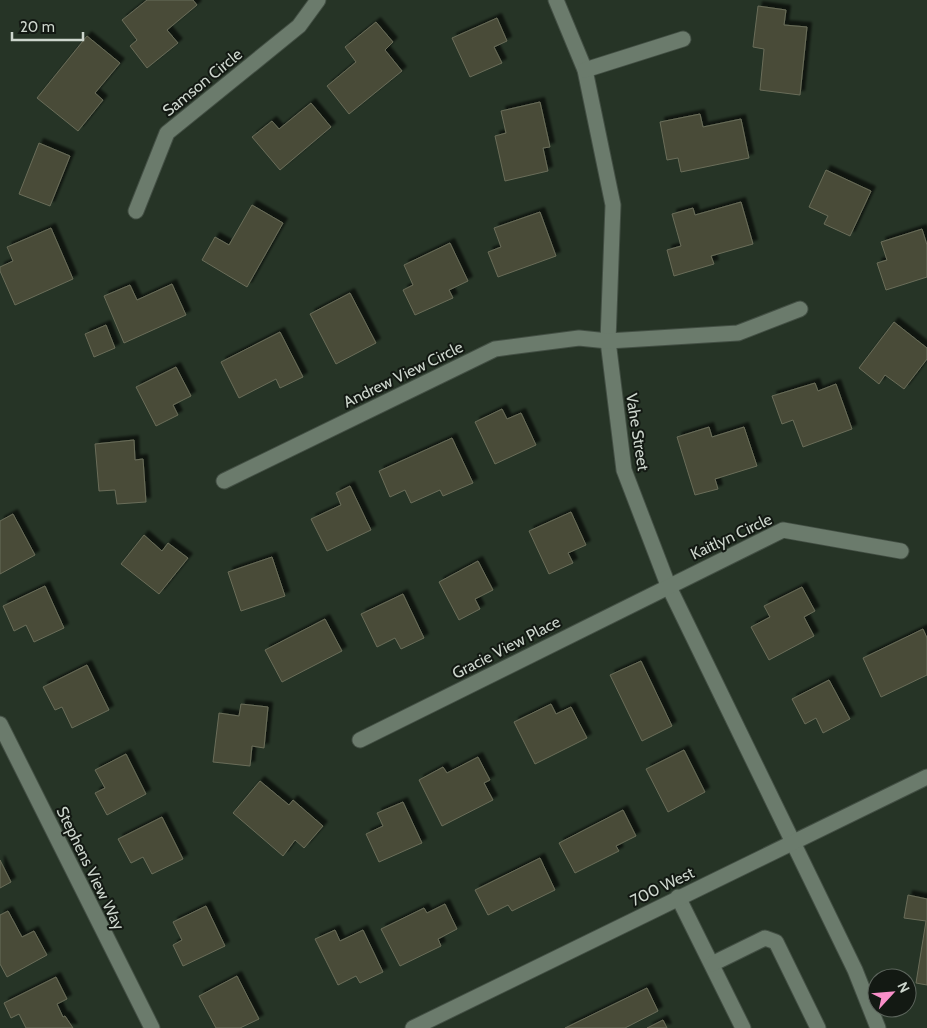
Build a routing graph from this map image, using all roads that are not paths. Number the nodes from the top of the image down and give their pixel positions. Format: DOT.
graph roads {
  1 [pos="318,0"];
  2 [pos="556,0"];
  3 [pos="683,39"];
  4 [pos="585,70"];
  5 [pos="136,211"];
  6 [pos="800,309"];
  7 [pos="608,342"];
  8 [pos="224,481"];
  9 [pos="900,551"];
  10 [pos="668,586"];
  11 [pos="0,724"];
  12 [pos="360,740"];
  13 [pos="927,777"];
  14 [pos="793,843"];
  15 [pos="678,897"];
  16 [pos="712,964"];
  17 [pos="152,1028"];
  18 [pos="413,1028"];
  19 [pos="743,1028"];
  20 [pos="818,1028"];
  21 [pos="878,1028"];
  1 -- 5 [label="street, Samson Circle"];
  2 -- 4 [label="street, Vahe Street"];
  3 -- 4 [label="street"];
  4 -- 7 [label="street, Vahe Street"];
  6 -- 7 [label="street, Andrew View Circle"];
  7 -- 8 [label="street, Andrew View Circle"];
  7 -- 10 [label="street, Vahe Street"];
  9 -- 10 [label="street, Kaitlyn Circle"];
  10 -- 12 [label="street, Gracie View Place"];
  10 -- 14 [label="street, Vahe Street"];
  11 -- 17 [label="street, Stephens View Way"];
  13 -- 14 [label="street, 700 West"];
  14 -- 15 [label="street, 700 West"];
  14 -- 21 [label="street, Vahe Street"];
  15 -- 16 [label="street"];
  15 -- 18 [label="street, 700 West"];
  16 -- 19 [label="street"];
  16 -- 20 [label="street"];
}
